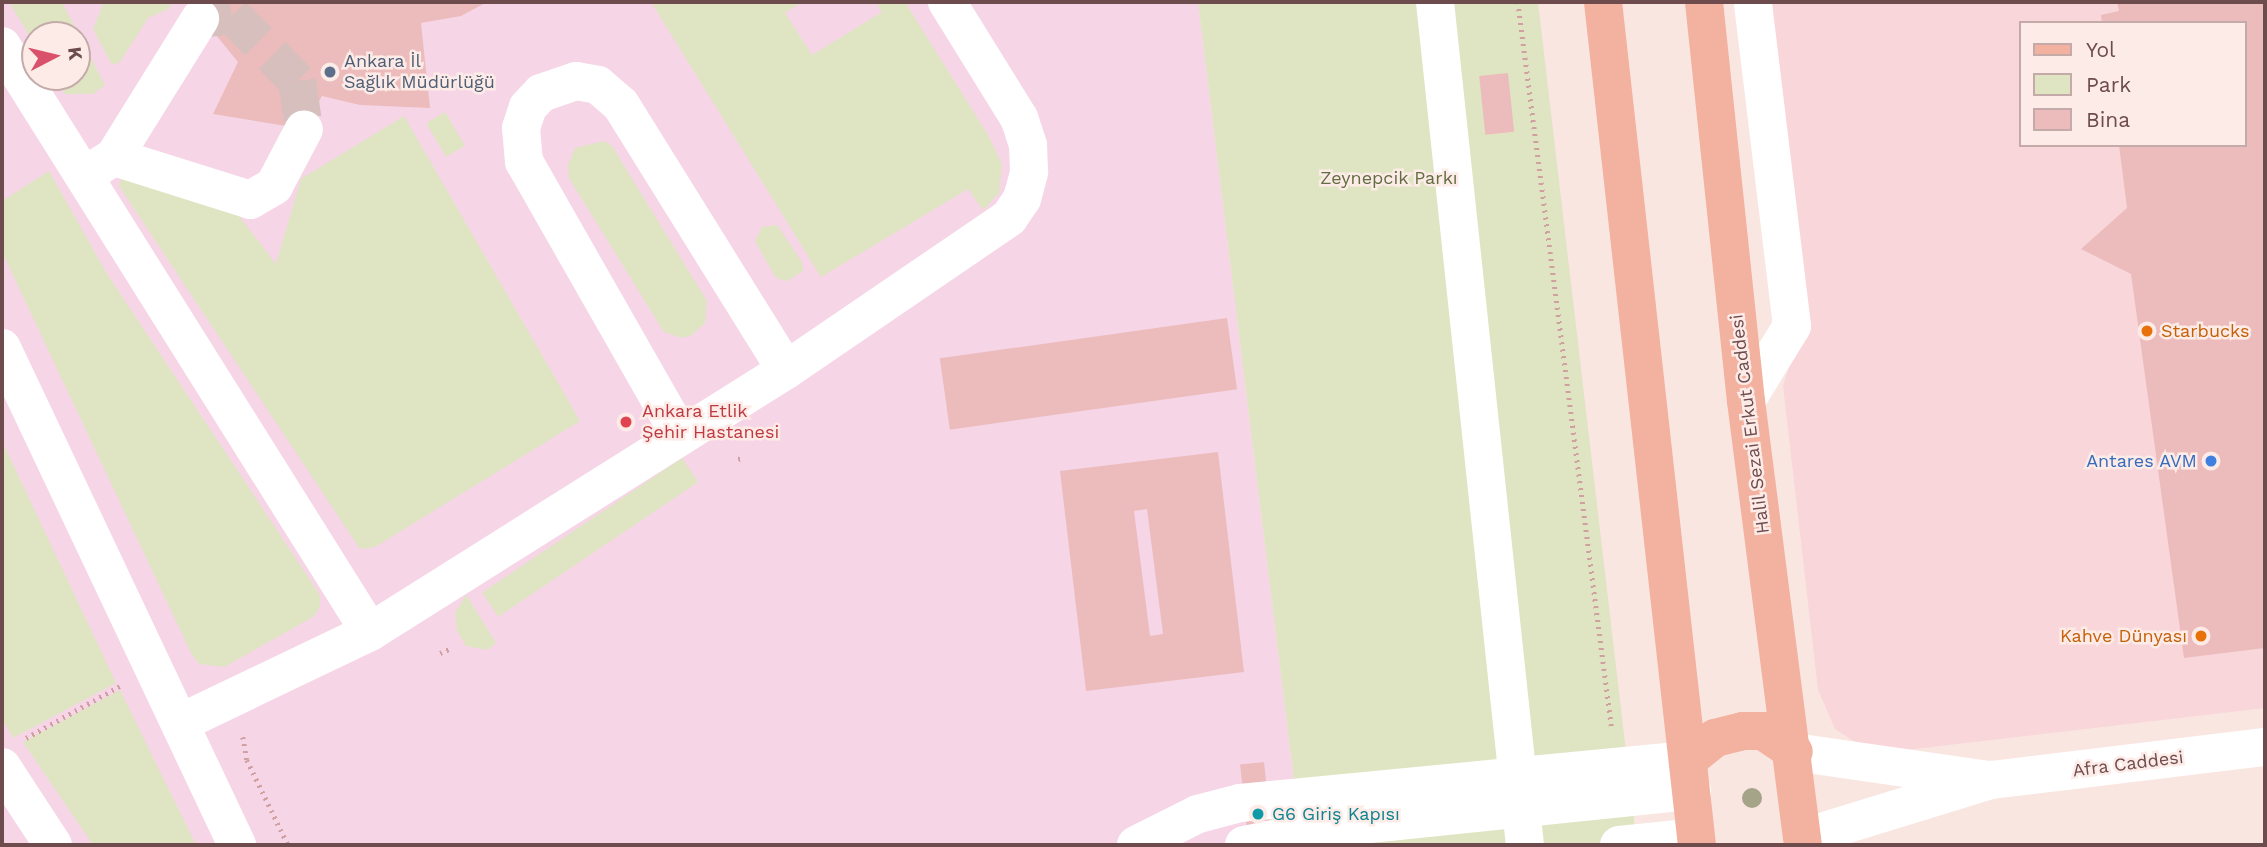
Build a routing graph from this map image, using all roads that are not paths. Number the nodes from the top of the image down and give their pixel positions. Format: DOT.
graph roads {
  1 [pos="947,2"];
  2 [pos="1435,2"];
  3 [pos="1603,2"];
  4 [pos="1704,2"];
  5 [pos="1754,2"];
  6 [pos="200,19"];
  7 [pos="2,46"];
  8 [pos="304,129"];
  9 [pos="100,166"];
  10 [pos="2,348"];
  11 [pos="786,370"];
  12 [pos="1746,401"];
  13 [pos="680,435"];
  14 [pos="370,632"];
  15 [pos="180,723"];
  16 [pos="2265,747"];
  17 [pos="1794,752"];
  18 [pos="9,755"];
  19 [pos="1690,776"];
  20 [pos="1991,780"];
  21 [pos="1520,811"];
  22 [pos="1321,824"];
  23 [pos="1700,842"];
  24 [pos="1800,843"];
  25 [pos="53,845"];
  26 [pos="237,845"];
  27 [pos="1136,845"];
  28 [pos="1244,845"];
  29 [pos="1619,845"];
  1 -- 11 [label="street"];
  2 -- 21 [label="street"];
  3 -- 19 [label="main road"];
  4 -- 12 [label="main road, Halil Sezai Erkut Caddesi"];
  5 -- 12 [label="street"];
  6 -- 9 [label="street"];
  7 -- 9 [label="street"];
  8 -- 9 [label="street"];
  9 -- 14 [label="street"];
  10 -- 15 [label="street"];
  11 -- 13 [label="street"];
  11 -- 13 [label="street"];
  12 -- 17 [label="main road, Halil Sezai Erkut Caddesi"];
  13 -- 14 [label="street"];
  14 -- 15 [label="street"];
  15 -- 26 [label="street"];
  16 -- 20 [label="street, Afra Caddesi"];
  17 -- 19 [label="main road"];
  17 -- 20 [label="street, Afra Caddesi"];
  17 -- 24 [label="main road, Halil Sezai Erkut Caddesi"];
  18 -- 25 [label="street"];
  19 -- 21 [label="street"];
  19 -- 21 [label="street"];
  19 -- 23 [label="main road"];
  20 -- 24 [label="street, Afra Caddesi"];
  21 -- 22 [label="street"];
  22 -- 27 [label="street"];
  22 -- 28 [label="street"];
  23 -- 29 [label="street"];
}
